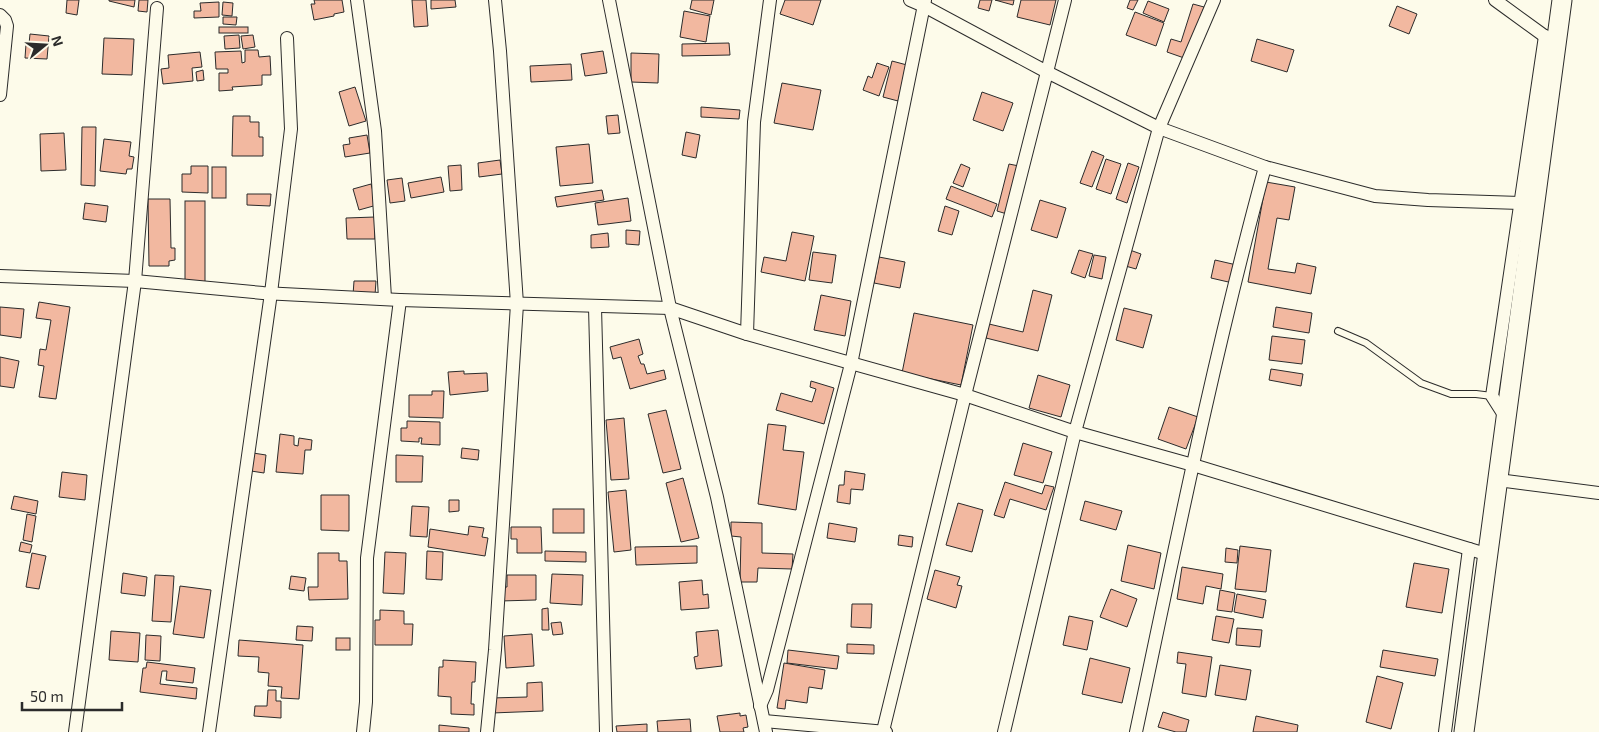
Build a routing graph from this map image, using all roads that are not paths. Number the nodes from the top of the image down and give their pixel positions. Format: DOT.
graph roads {
  1 [pos="357,0"];
  2 [pos="495,0"];
  3 [pos="609,0"];
  4 [pos="770,0"];
  5 [pos="910,0"];
  6 [pos="1065,0"];
  7 [pos="1214,0"];
  8 [pos="1496,0"];
  9 [pos="1562,0"];
  10 [pos="925,3"];
  11 [pos="157,8"];
  12 [pos="0,15"];
  13 [pos="287,38"];
  14 [pos="1550,40"];
  15 [pos="1047,72"];
  16 [pos="0,95"];
  17 [pos="1159,128"];
  18 [pos="1265,167"];
  19 [pos="1520,203"];
  20 [pos="0,276"];
  21 [pos="135,281"];
  22 [pos="271,293"];
  23 [pos="385,298"];
  24 [pos="400,300"];
  25 [pos="517,304"];
  26 [pos="594,307"];
  27 [pos="670,308"];
  28 [pos="1338,330"];
  29 [pos="747,334"];
  30 [pos="851,364"];
  31 [pos="965,395"];
  32 [pos="1492,396"];
  33 [pos="1506,418"];
  34 [pos="1075,432"];
  35 [pos="1192,465"];
  36 [pos="1498,480"];
  37 [pos="1599,492"];
  38 [pos="1469,549"];
  39 [pos="1489,554"];
  40 [pos="760,706"];
  41 [pos="765,726"];
  42 [pos="75,732"];
  43 [pos="209,732"];
  44 [pos="364,732"];
  45 [pos="487,732"];
  46 [pos="606,732"];
  47 [pos="884,732"];
  48 [pos="1004,732"];
  49 [pos="1136,732"];
  50 [pos="1444,732"];
  51 [pos="1464,732"];
  1 -- 23 [label="street"];
  2 -- 25 [label="street"];
  3 -- 27 [label="street"];
  4 -- 29 [label="street"];
  5 -- 10 [label="street"];
  6 -- 15 [label="street"];
  7 -- 17 [label="street"];
  8 -- 14 [label="street"];
  9 -- 14 [label="main road"];
  10 -- 15 [label="street"];
  10 -- 30 [label="street"];
  11 -- 21 [label="street"];
  12 -- 16 [label="street"];
  13 -- 22 [label="street"];
  14 -- 19 [label="street"];
  14 -- 33 [label="main road"];
  15 -- 17 [label="street"];
  15 -- 31 [label="street"];
  17 -- 18 [label="street"];
  17 -- 34 [label="street"];
  18 -- 19 [label="street"];
  18 -- 35 [label="street"];
  19 -- 32 [label="street"];
  20 -- 21 [label="street"];
  21 -- 22 [label="street"];
  21 -- 42 [label="street"];
  22 -- 23 [label="street"];
  22 -- 43 [label="street"];
  23 -- 24 [label="street"];
  24 -- 25 [label="street"];
  24 -- 44 [label="street"];
  25 -- 26 [label="street"];
  25 -- 45 [label="street"];
  26 -- 27 [label="street"];
  26 -- 46 [label="street"];
  27 -- 29 [label="street"];
  27 -- 40 [label="street"];
  28 -- 32 [label="lane"];
  29 -- 30 [label="street"];
  30 -- 31 [label="street"];
  30 -- 40 [label="street"];
  31 -- 34 [label="street"];
  31 -- 47 [label="street"];
  32 -- 33 [label="street"];
  33 -- 36 [label="main road"];
  34 -- 35 [label="street"];
  34 -- 48 [label="street"];
  35 -- 38 [label="street"];
  35 -- 49 [label="street"];
  36 -- 37 [label="street"];
  36 -- 39 [label="main road"];
  38 -- 39 [label="street"];
  38 -- 50 [label="street"];
  39 -- 51 [label="main road"];
  40 -- 41 [label="street"];
  41 -- 47 [label="street"];
}
